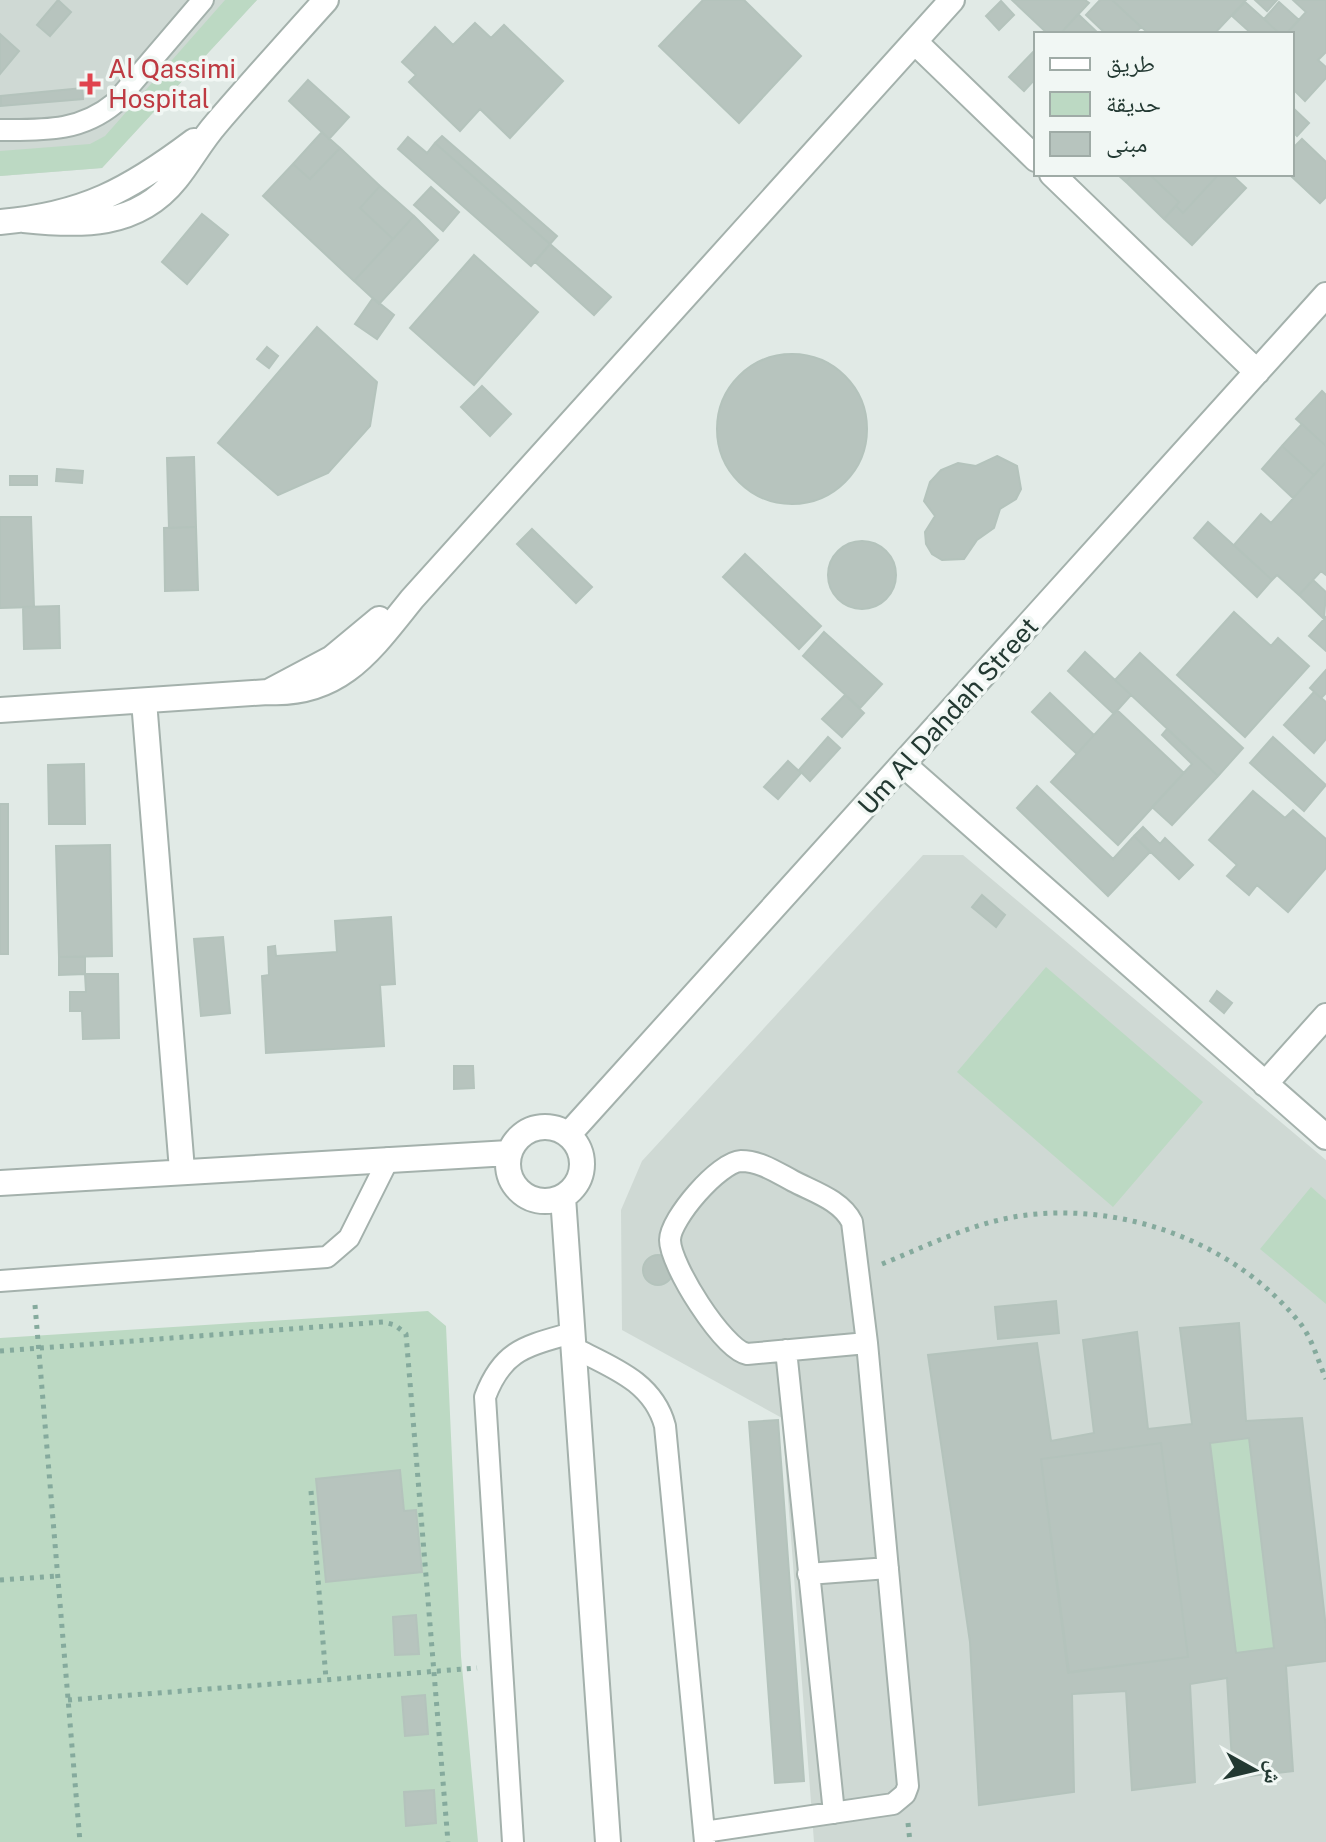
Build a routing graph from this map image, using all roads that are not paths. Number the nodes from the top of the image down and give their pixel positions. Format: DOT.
graph roads {
  1 [pos="203,0"];
  2 [pos="326,0"];
  3 [pos="952,0"];
  4 [pos="915,42"];
  5 [pos="0,130"];
  6 [pos="1034,157"];
  7 [pos="1054,176"];
  8 [pos="12,221"];
  9 [pos="1326,295"];
  10 [pos="1257,372"];
  11 [pos="144,701"];
  12 [pos="0,710"];
  13 [pos="904,765"];
  14 [pos="1326,1016"];
  15 [pos="1265,1084"];
  16 [pos="568,1135"];
  17 [pos="1326,1137"];
  18 [pos="509,1153"];
  19 [pos="389,1158"];
  20 [pos="182,1170"];
  21 [pos="0,1183"];
  22 [pos="563,1197"];
  23 [pos="0,1281"];
  24 [pos="572,1340"];
  25 [pos="867,1343"];
  26 [pos="786,1350"];
  27 [pos="888,1568"];
  28 [pos="808,1574"];
  29 [pos="834,1813"];
  30 [pos="705,1837"];
  31 [pos="513,1842"];
  32 [pos="608,1842"];
  1 -- 5 [label="lane"];
  2 -- 8 [label="street"];
  3 -- 4 [label="street"];
  4 -- 6 [label="street"];
  4 -- 11 [label="street"];
  7 -- 10 [label="street"];
  9 -- 10 [label="street, Um Al Dahdah Street"];
  10 -- 13 [label="street, Um Al Dahdah Street"];
  11 -- 12 [label="street"];
  11 -- 20 [label="street"];
  13 -- 15 [label="street"];
  13 -- 16 [label="street, Um Al Dahdah Street"];
  14 -- 15 [label="street"];
  15 -- 17 [label="street"];
  16 -- 18 [label="street"];
  16 -- 22 [label="street"];
  18 -- 19 [label="street"];
  18 -- 22 [label="street"];
  19 -- 20 [label="street"];
  19 -- 23 [label="lane"];
  20 -- 21 [label="street"];
  22 -- 24 [label="street"];
  24 -- 30 [label="lane"];
  24 -- 31 [label="lane"];
  24 -- 32 [label="street"];
  25 -- 26 [label="lane"];
  25 -- 26 [label="lane"];
  25 -- 27 [label="lane"];
  26 -- 28 [label="lane"];
  27 -- 28 [label="lane"];
  27 -- 29 [label="lane"];
  28 -- 29 [label="lane"];
  29 -- 30 [label="lane"];
}
